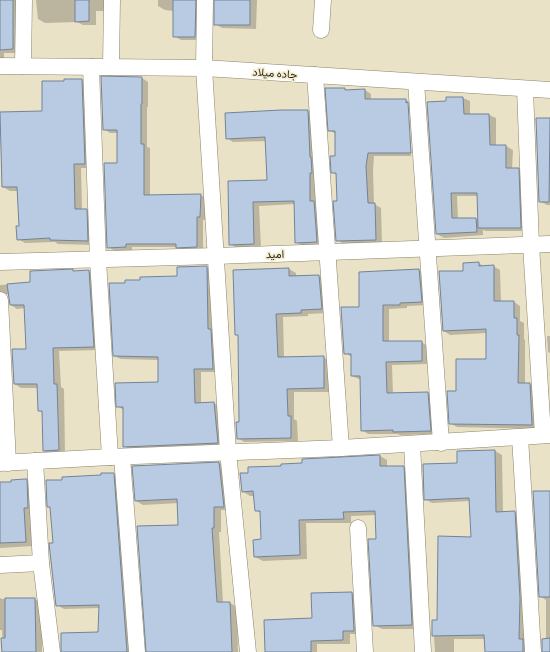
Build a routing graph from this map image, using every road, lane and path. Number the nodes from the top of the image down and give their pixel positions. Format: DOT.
graph roads {
  1 [pos="24,0"];
  2 [pos="112,0"];
  3 [pos="205,0"];
  4 [pos="322,0"];
  5 [pos="321,30"];
  6 [pos="0,66"];
  7 [pos="23,66"];
  8 [pos="111,66"];
  9 [pos="92,67"];
  10 [pos="204,68"];
  11 [pos="315,75"];
  12 [pos="416,82"];
  13 [pos="526,88"];
  14 [pos="550,90"];
  15 [pos="550,244"];
  16 [pos="531,245"];
  17 [pos="427,249"];
  18 [pos="328,252"];
  19 [pos="216,256"];
  20 [pos="98,260"];
  21 [pos="0,262"];
  22 [pos="0,300"];
  23 [pos="547,435"];
  24 [pos="520,437"];
  25 [pos="441,443"];
  26 [pos="412,444"];
  27 [pos="341,448"];
  28 [pos="228,452"];
  29 [pos="116,457"];
  30 [pos="35,461"];
  31 [pos="4,463"];
  32 [pos="358,528"];
  33 [pos="41,563"];
  34 [pos="0,565"];
  35 [pos="52,652"];
  36 [pos="137,652"];
  37 [pos="248,652"];
  38 [pos="364,652"];
  39 [pos="423,652"];
  40 [pos="533,652"];
  1 -- 7 [label="street"];
  2 -- 8 [label="street"];
  3 -- 10 [label="street"];
  4 -- 5 [label="street"];
  6 -- 7 [label="street, جاده میلاد"];
  7 -- 9 [label="street, جاده میلاد"];
  8 -- 9 [label="street, جاده میلاد"];
  8 -- 10 [label="street, جاده میلاد"];
  9 -- 20 [label="street"];
  10 -- 11 [label="street, جاده میلاد"];
  10 -- 19 [label="street"];
  11 -- 12 [label="street, جاده میلاد"];
  11 -- 18 [label="street"];
  12 -- 13 [label="street, جاده میلاد"];
  12 -- 17 [label="street"];
  13 -- 14 [label="street, جاده میلاد"];
  13 -- 16 [label="street"];
  15 -- 16 [label="street, امید"];
  16 -- 17 [label="street, امید"];
  16 -- 23 [label="street"];
  17 -- 18 [label="street, امید"];
  17 -- 25 [label="street"];
  18 -- 19 [label="street, امید"];
  18 -- 27 [label="street"];
  19 -- 20 [label="street, امید"];
  19 -- 28 [label="street"];
  20 -- 21 [label="street, امید"];
  20 -- 29 [label="street"];
  22 -- 31 [label="street"];
  23 -- 24 [label="street"];
  24 -- 25 [label="street"];
  24 -- 40 [label="street"];
  25 -- 26 [label="street"];
  26 -- 27 [label="street"];
  26 -- 39 [label="street"];
  27 -- 28 [label="street"];
  28 -- 29 [label="street"];
  28 -- 37 [label="street"];
  29 -- 30 [label="street"];
  29 -- 36 [label="street"];
  30 -- 31 [label="street"];
  30 -- 33 [label="street"];
  32 -- 38 [label="street"];
  33 -- 34 [label="street"];
  33 -- 35 [label="street"];
}
